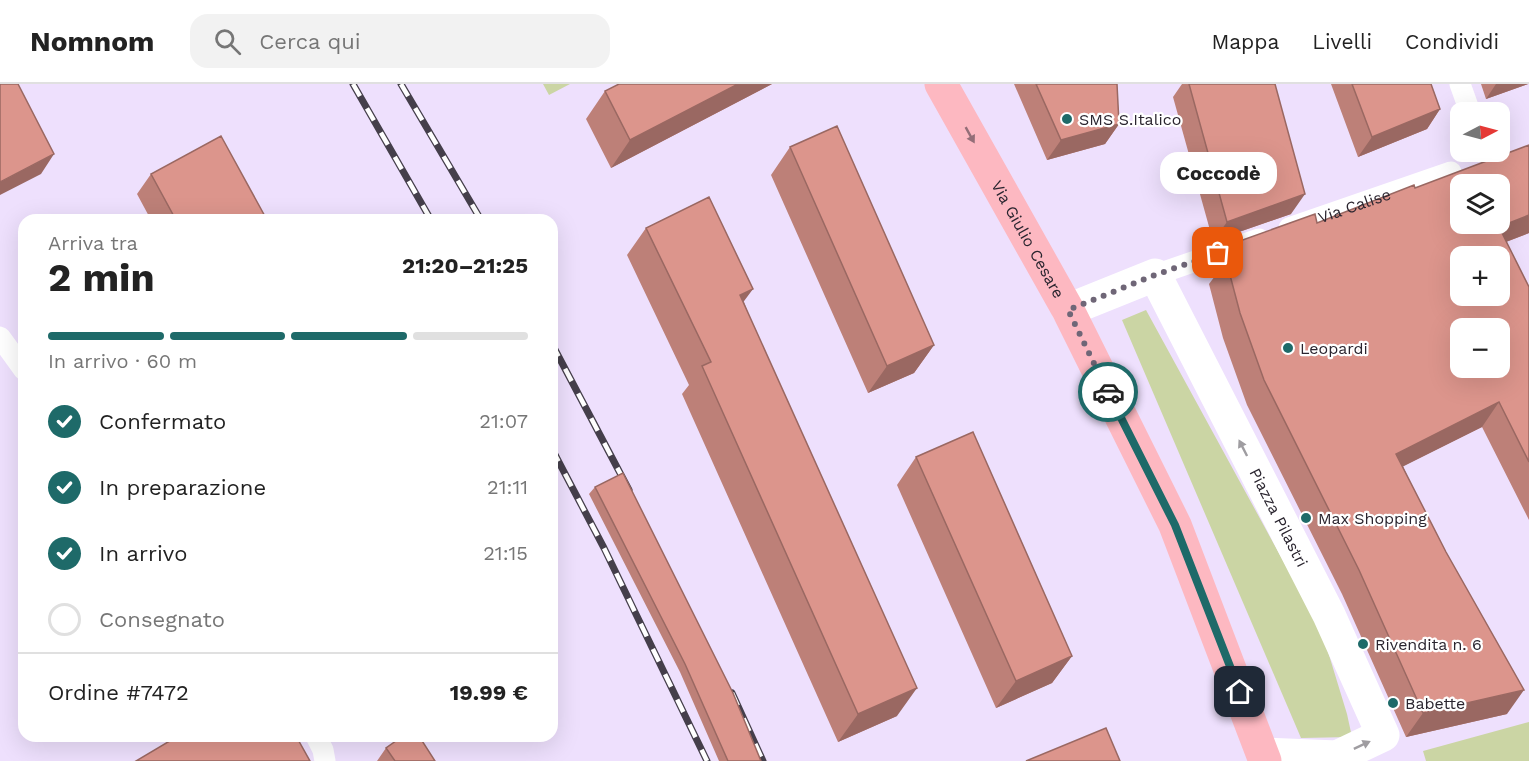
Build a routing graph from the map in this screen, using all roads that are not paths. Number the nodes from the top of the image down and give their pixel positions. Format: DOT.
graph roads {
  1 [pos="941,84"];
  2 [pos="1460,84"];
  3 [pos="1466,102"];
  4 [pos="1451,172"];
  5 [pos="1155,275"];
  6 [pos="1068,310"];
  7 [pos="0,337"];
  8 [pos="18,362"];
  9 [pos="319,742"];
  10 [pos="1265,758"];
  11 [pos="325,761"];
  1 -- 6 [label="main road, Via Giulio Cesare, one-way"];
  2 -- 3 [label="lane"];
  4 -- 5 [label="lane, Via Calise"];
  5 -- 6 [label="street"];
  10 -- 5 [label="street, Piazza Pilastri, one-way"];
  6 -- 10 [label="main road, Via Giulio Cesare"];
  7 -- 8 [label="lane"];
  9 -- 11 [label="lane"];
}
